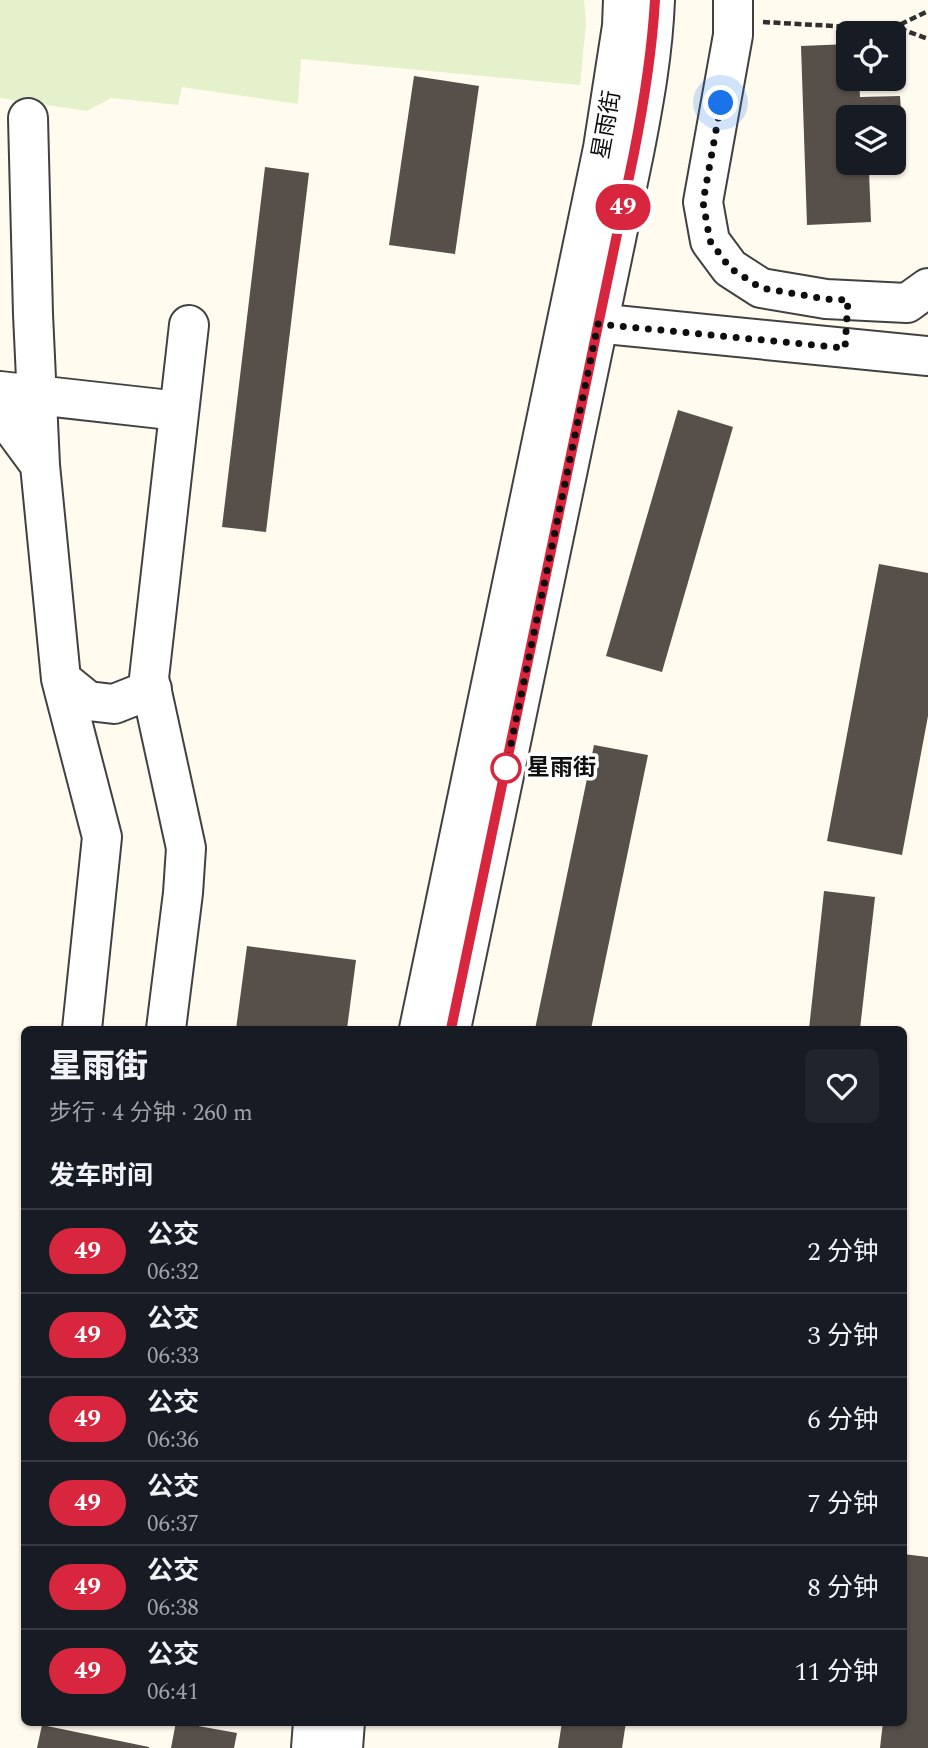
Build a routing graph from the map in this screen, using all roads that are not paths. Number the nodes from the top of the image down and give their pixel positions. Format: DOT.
graph roads {
  1 [pos="623,0"];
  2 [pos="655,0"];
  3 [pos="733,10"];
  4 [pos="27,118"];
  5 [pos="928,288"];
  6 [pos="854,300"];
  7 [pos="33,314"];
  8 [pos="583,322"];
  9 [pos="189,325"];
  10 [pos="852,348"];
  11 [pos="928,356"];
  12 [pos="0,368"];
  13 [pos="18,392"];
  14 [pos="179,411"];
  15 [pos="0,419"];
  16 [pos="40,465"];
  17 [pos="61,679"];
  18 [pos="152,689"];
  19 [pos="82,1026"];
  20 [pos="166,1026"];
  21 [pos="420,1026"];
  22 [pos="452,1026"];
  23 [pos="313,1726"];
  24 [pos="345,1726"];
  25 [pos="311,1748"];
  26 [pos="342,1748"];
  1 -- 8 [label="street, 星雨街"];
  2 -- 8 [label="street, 星雨街"];
  3 -- 6 [label="street"];
  4 -- 7 [label="street"];
  5 -- 6 [label="street"];
  6 -- 10 [label="street"];
  7 -- 12 [label="street"];
  7 -- 13 [label="street"];
  8 -- 10 [label="street"];
  8 -- 21 [label="street, 星雨街"];
  8 -- 22 [label="street, 星雨街"];
  9 -- 14 [label="street"];
  10 -- 11 [label="street"];
  13 -- 14 [label="street"];
  13 -- 16 [label="street"];
  14 -- 18 [label="street"];
  15 -- 16 [label="street"];
  16 -- 17 [label="street"];
  17 -- 18 [label="street"];
  17 -- 19 [label="street"];
  18 -- 20 [label="street"];
  23 -- 25 [label="street"];
  24 -- 26 [label="street"];
}
